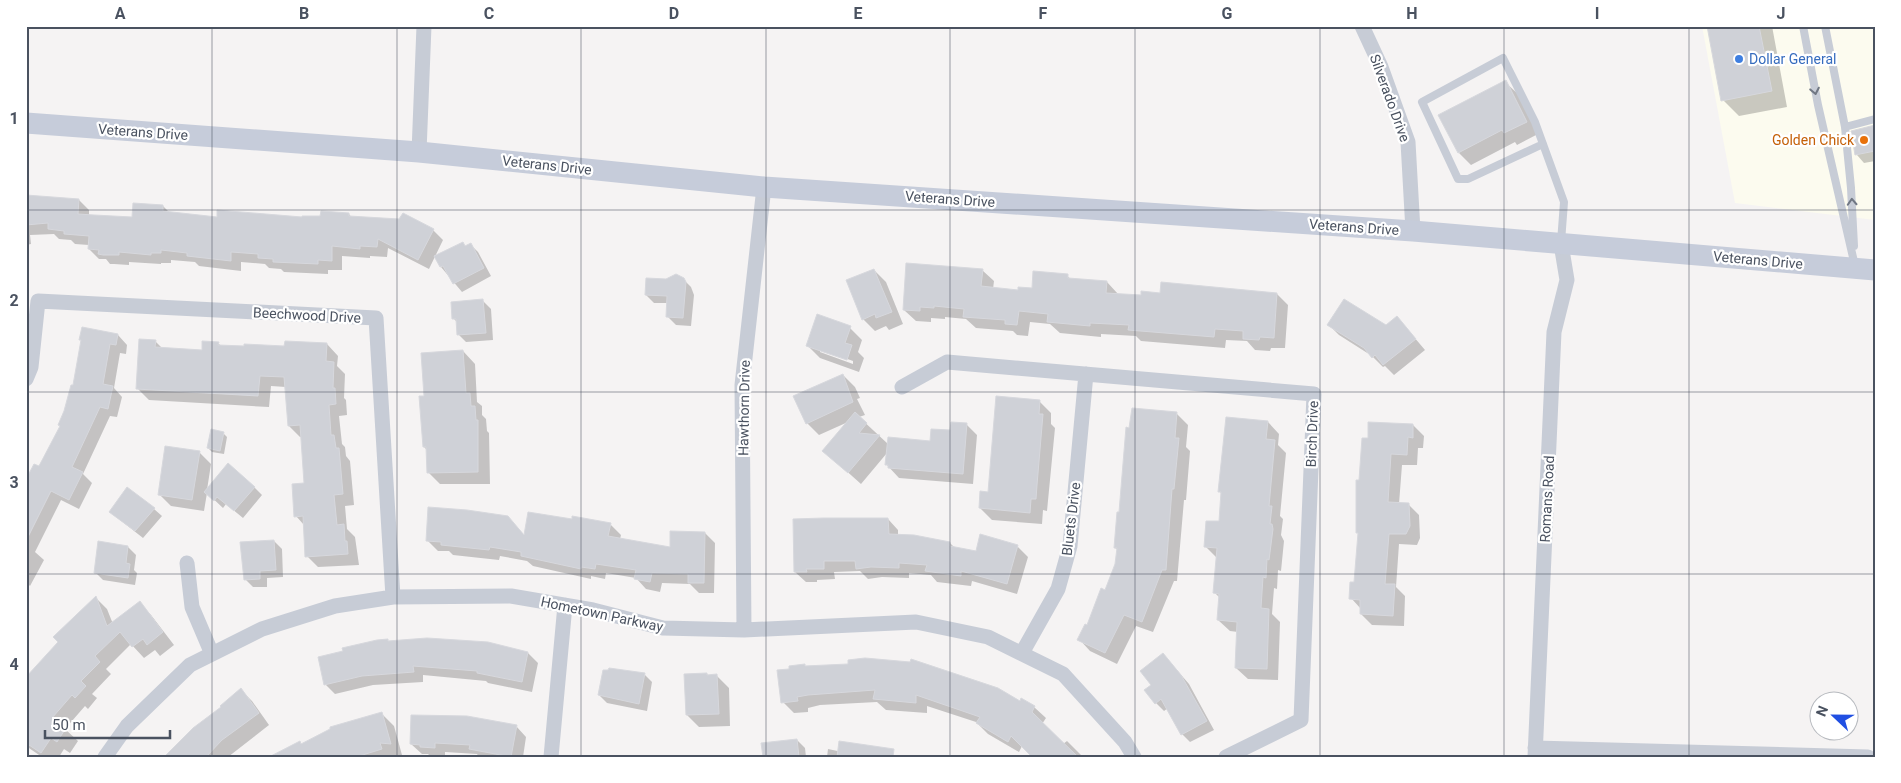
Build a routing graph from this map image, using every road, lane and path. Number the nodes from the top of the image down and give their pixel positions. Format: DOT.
graph roads {
  1 [pos="424,26"];
  2 [pos="1362,26"];
  3 [pos="1803,26"];
  4 [pos="1825,26"];
  5 [pos="1875,120"];
  6 [pos="26,124"];
  7 [pos="1845,127"];
  8 [pos="1543,144"];
  9 [pos="419,152"];
  10 [pos="764,187"];
  11 [pos="1414,231"];
  12 [pos="1561,244"];
  13 [pos="1865,269"];
  14 [pos="1086,374"];
  15 [pos="26,379"];
  16 [pos="902,387"];
  17 [pos="188,563"];
  18 [pos="393,597"];
  19 [pos="566,605"];
  20 [pos="744,630"];
  21 [pos="1022,653"];
  22 [pos="212,654"];
  23 [pos="1535,752"];
  24 [pos="1652,754"];
  25 [pos="1791,756"];
  26 [pos="105,757"];
  27 [pos="552,757"];
  28 [pos="1134,757"];
  29 [pos="1226,757"];
  30 [pos="1868,757"];
  1 -- 9 [label="street"];
  2 -- 11 [label="street, Silverado Drive"];
  3 -- 13 [label="lane, one-way"];
  4 -- 7 [label="lane"];
  5 -- 7 [label="lane"];
  6 -- 9 [label="main road, Veterans Drive"];
  13 -- 7 [label="lane, one-way"];
  8 -- 8 [label="lane"];
  8 -- 12 [label="lane"];
  9 -- 10 [label="main road, Veterans Drive"];
  10 -- 11 [label="main road, Veterans Drive"];
  10 -- 20 [label="street, Hawthorn Drive"];
  11 -- 12 [label="main road, Veterans Drive"];
  12 -- 13 [label="main road, Veterans Drive"];
  12 -- 23 [label="street, Romans Road"];
  14 -- 16 [label="street, Birch Drive"];
  14 -- 21 [label="street, Bluets Drive"];
  14 -- 29 [label="street, Birch Drive"];
  15 -- 18 [label="street, Beechwood Drive"];
  17 -- 22 [label="street"];
  18 -- 19 [label="street, Hometown Parkway"];
  18 -- 22 [label="street, Hometown Parkway"];
  19 -- 20 [label="street, Hometown Parkway"];
  19 -- 27 [label="street"];
  20 -- 21 [label="street, Hometown Parkway"];
  21 -- 28 [label="street, Hometown Parkway"];
  22 -- 26 [label="street, Hometown Parkway"];
  23 -- 24 [label="street"];
  24 -- 25 [label="street"];
  25 -- 30 [label="street"];
}
